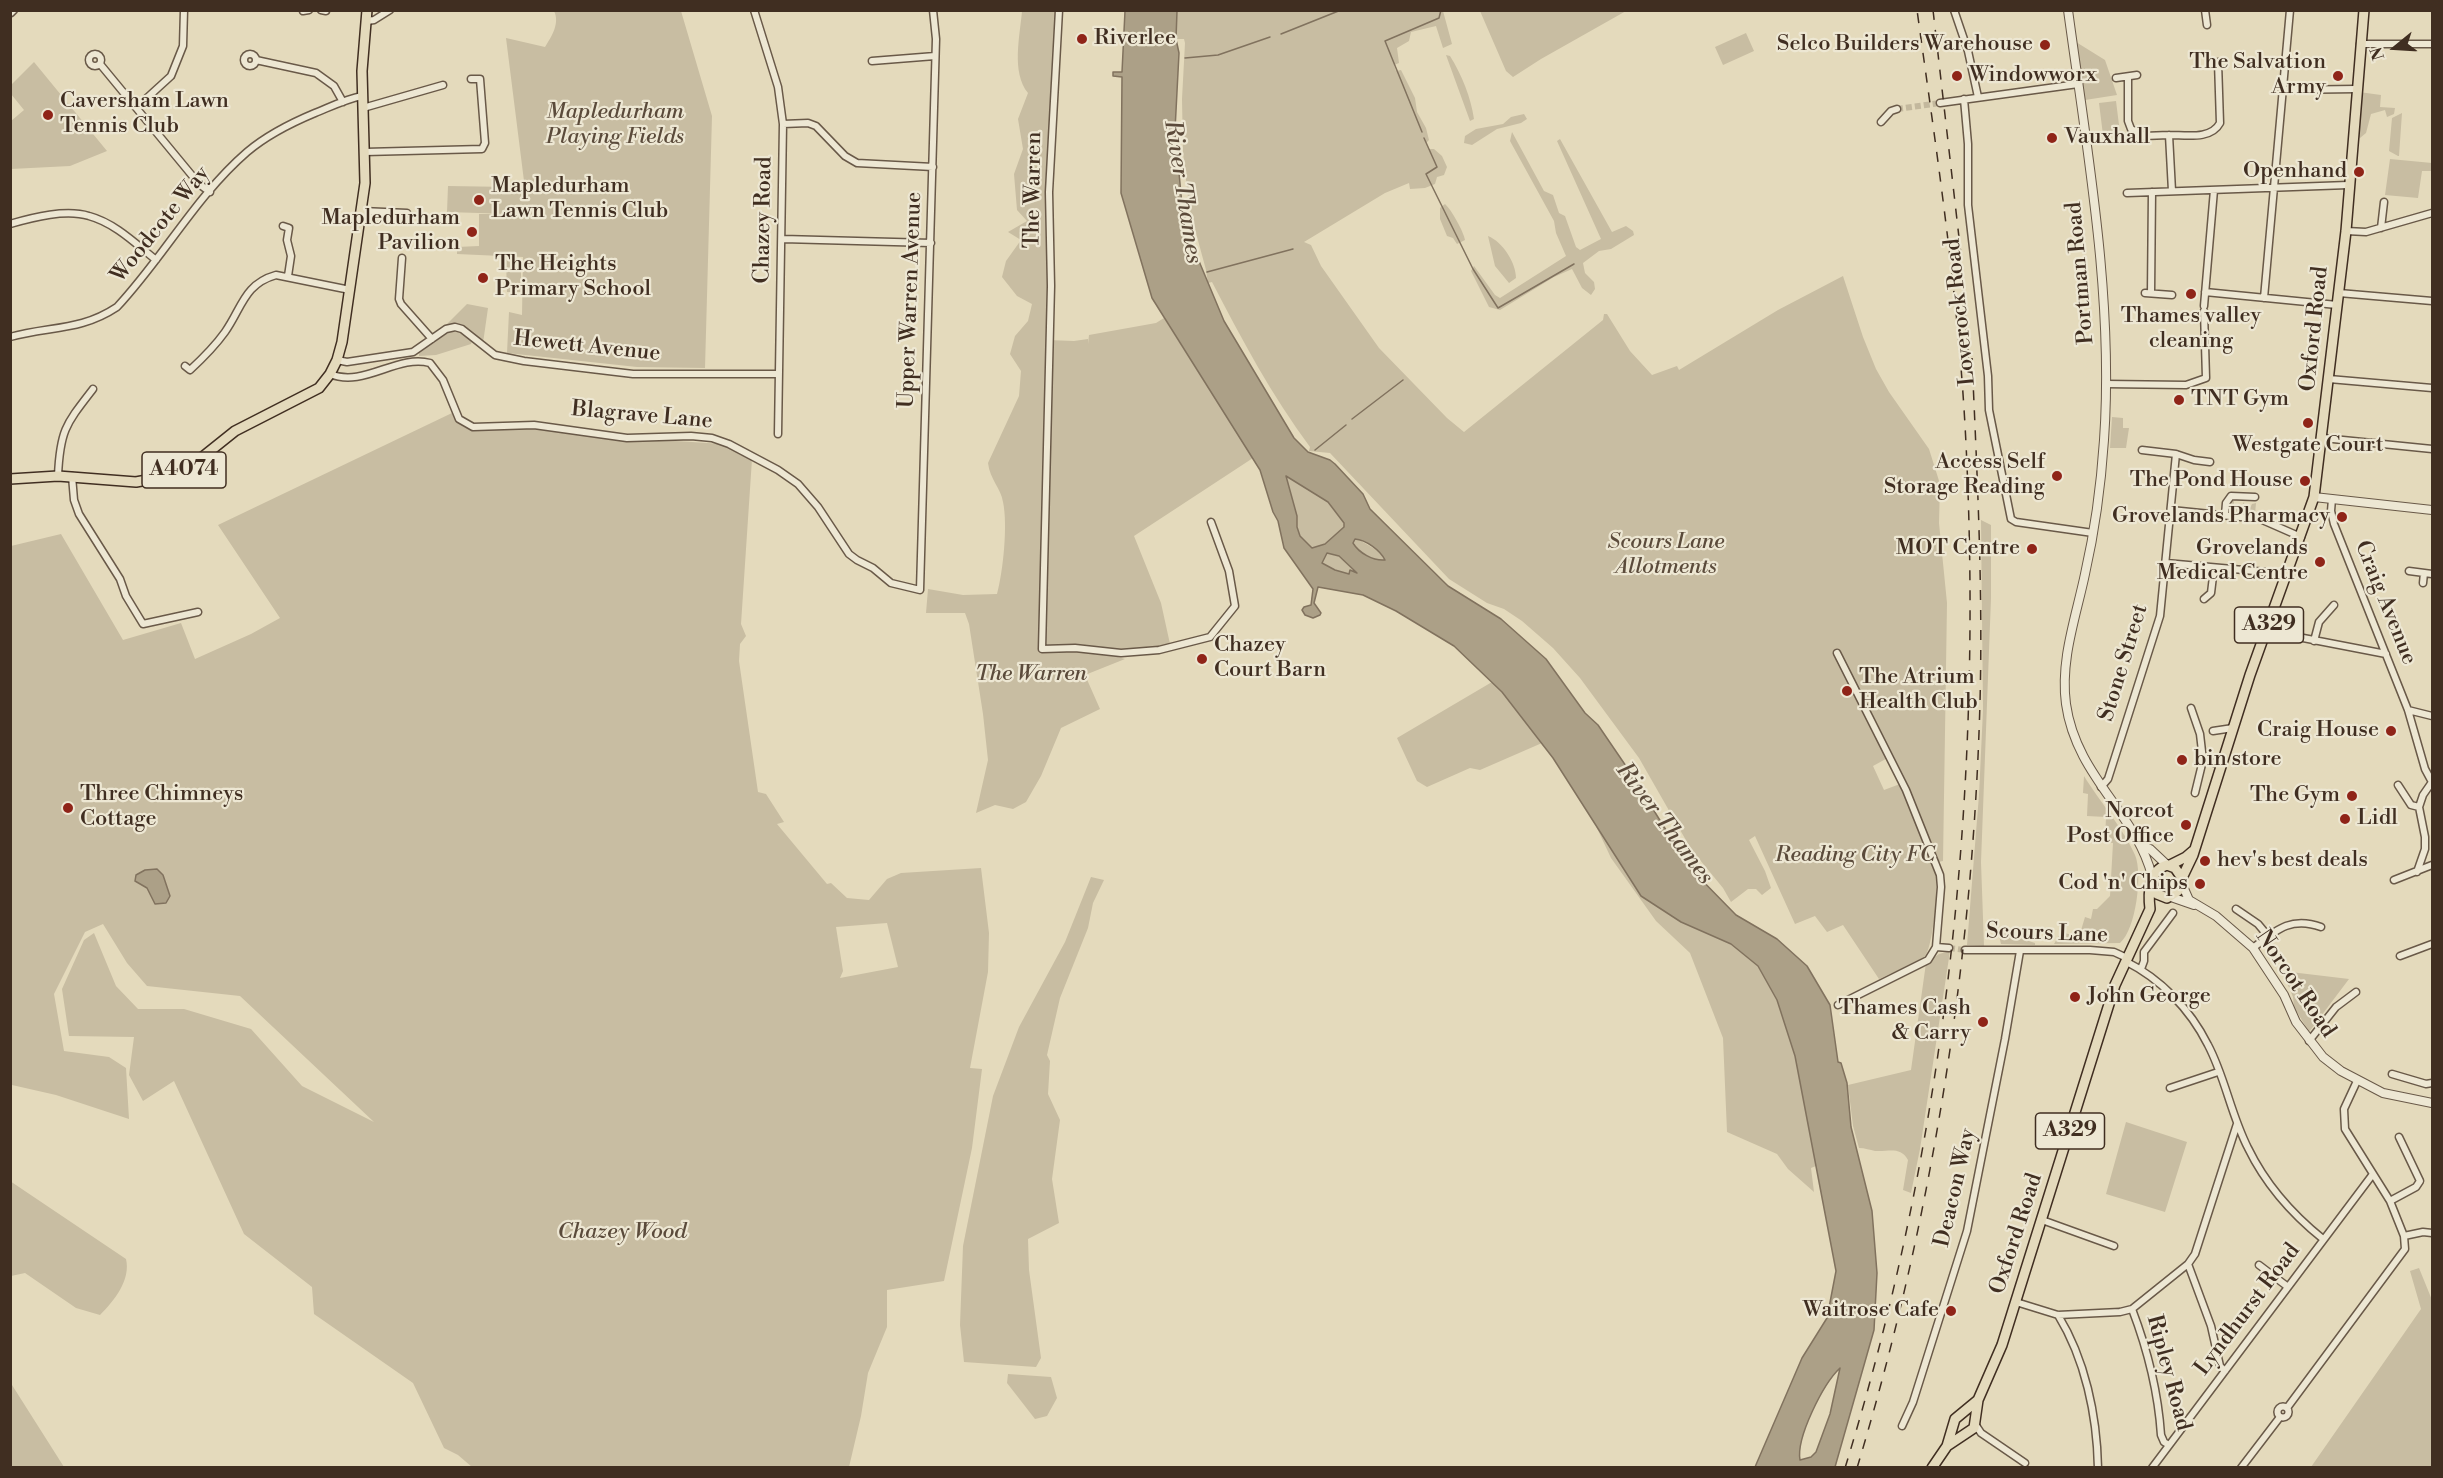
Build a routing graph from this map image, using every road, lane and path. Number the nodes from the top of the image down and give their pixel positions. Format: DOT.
graph roads {
  1 [pos="184,10"];
  2 [pos="309,10"];
  3 [pos="390,10"];
  4 [pos="754,10"];
  5 [pos="933,10"];
  6 [pos="1059,10"];
  7 [pos="1954,10"];
  8 [pos="2068,10"];
  9 [pos="2205,10"];
  10 [pos="2290,10"];
  11 [pos="2364,10"];
  12 [pos="303,11"];
  13 [pos="367,16"];
  14 [pos="2207,25"];
  15 [pos="2361,44"];
  16 [pos="2433,44"];
  17 [pos="935,56"];
  18 [pos="256,60"];
  19 [pos="873,61"];
  20 [pos="99,64"];
  21 [pos="2208,68"];
  22 [pos="2137,75"];
  23 [pos="2116,78"];
  24 [pos="2128,78"];
  25 [pos="471,79"];
  26 [pos="2078,84"];
  27 [pos="443,85"];
  28 [pos="2356,89"];
  29 [pos="2282,90"];
  30 [pos="362,96"];
  31 [pos="1978,97"];
  32 [pos="1964,99"];
  33 [pos="343,102"];
  34 [pos="1940,103"];
  35 [pos="137,107"];
  36 [pos="363,108"];
  37 [pos="1897,109"];
  38 [pos="1881,122"];
  39 [pos="783,124"];
  40 [pos="2169,135"];
  41 [pos="365,152"];
  42 [pos="933,167"];
  43 [pos="2348,185"];
  44 [pos="2275,187"];
  45 [pos="2214,190"];
  46 [pos="2172,191"];
  47 [pos="210,192"];
  48 [pos="2152,192"];
  49 [pos="2127,193"];
  50 [pos="2384,202"];
  51 [pos="362,211"];
  52 [pos="2433,213"];
  53 [pos="407,221"];
  54 [pos="10,224"];
  55 [pos="289,227"];
  56 [pos="2380,228"];
  57 [pos="2346,231"];
  58 [pos="783,239"];
  59 [pos="931,243"];
  60 [pos="402,258"];
  61 [pos="156,260"];
  62 [pos="288,276"];
  63 [pos="350,290"];
  64 [pos="2205,292"];
  65 [pos="2338,293"];
  66 [pos="2172,295"];
  67 [pos="2264,298"];
  68 [pos="2433,301"];
  69 [pos="2337,305"];
  70 [pos="10,337"];
  71 [pos="432,339"];
  72 [pos="413,352"];
  73 [pos="337,360"];
  74 [pos="413,362"];
  75 [pos="189,370"];
  76 [pos="330,374"];
  77 [pos="779,374"];
  78 [pos="2330,379"];
  79 [pos="2106,384"];
  80 [pos="2433,387"];
  81 [pos="93,389"];
  82 [pos="80,393"];
  83 [pos="87,397"];
  84 [pos="778,434"];
  85 [pos="2323,438"];
  86 [pos="2433,449"];
  87 [pos="2142,450"];
  88 [pos="2176,454"];
  89 [pos="2210,462"];
  90 [pos="58,476"];
  91 [pos="72,476"];
  92 [pos="10,479"];
  93 [pos="2255,497"];
  94 [pos="2314,497"];
  95 [pos="2332,498"];
  96 [pos="2171,510"];
  97 [pos="2433,510"];
  98 [pos="2225,515"];
  99 [pos="1211,522"];
  100 [pos="2093,533"];
  101 [pos="2302,537"];
  102 [pos="2166,563"];
  103 [pos="2214,567"];
  104 [pos="2409,571"];
  105 [pos="2424,573"];
  106 [pos="2288,574"];
  107 [pos="2433,574"];
  108 [pos="2423,583"];
  109 [pos="920,590"];
  110 [pos="2204,599"];
  111 [pos="2333,611"];
  112 [pos="198,612"];
  113 [pos="2267,631"];
  114 [pos="2314,642"];
  115 [pos="1837,653"];
  116 [pos="2386,654"];
  117 [pos="2191,708"];
  118 [pos="2408,710"];
  119 [pos="2422,714"];
  120 [pos="2433,716"];
  121 [pos="2412,720"];
  122 [pos="2233,728"];
  123 [pos="2213,731"];
  124 [pos="2203,760"];
  125 [pos="2221,765"];
  126 [pos="2433,782"];
  127 [pos="2398,785"];
  128 [pos="2101,787"];
  129 [pos="2195,793"];
  130 [pos="2419,807"];
  131 [pos="2142,845"];
  132 [pos="2194,849"];
  133 [pos="2168,865"];
  134 [pos="2432,865"];
  135 [pos="2417,872"];
  136 [pos="2152,880"];
  137 [pos="2394,880"];
  138 [pos="2182,881"];
  139 [pos="2169,897"];
  140 [pos="2196,906"];
  141 [pos="2150,909"];
  142 [pos="2236,909"];
  143 [pos="2173,913"];
  144 [pos="2321,927"];
  145 [pos="2268,936"];
  146 [pos="2433,944"];
  147 [pos="1936,947"];
  148 [pos="1949,948"];
  149 [pos="2253,948"];
  150 [pos="1965,950"];
  151 [pos="2020,951"];
  152 [pos="2400,956"];
  153 [pos="2126,960"];
  154 [pos="2141,969"];
  155 [pos="2350,993"];
  156 [pos="1838,1005"];
  157 [pos="2309,1041"];
  158 [pos="2218,1072"];
  159 [pos="2392,1074"];
  160 [pos="2357,1081"];
  161 [pos="2433,1083"];
  162 [pos="2170,1088"];
  163 [pos="2433,1103"];
  164 [pos="2237,1124"];
  165 [pos="2399,1137"];
  166 [pos="2373,1174"];
  167 [pos="2390,1201"];
  168 [pos="2042,1220"];
  169 [pos="2433,1233"];
  170 [pos="2404,1236"];
  171 [pos="2323,1239"];
  172 [pos="2114,1246"];
  173 [pos="2188,1264"];
  174 [pos="2259,1265"];
  175 [pos="2288,1287"];
  176 [pos="2016,1302"];
  177 [pos="2132,1309"];
  178 [pos="2058,1315"];
  179 [pos="2225,1371"];
  180 [pos="1978,1400"];
  181 [pos="1964,1412"];
  182 [pos="1955,1425"];
  183 [pos="1902,1426"];
  184 [pos="1972,1427"];
  185 [pos="2169,1445"];
  186 [pos="1947,1446"];
  187 [pos="2025,1462"];
  188 [pos="1932,1467"];
  189 [pos="2098,1467"];
  190 [pos="2152,1467"];
  191 [pos="2241,1467"];
  1 -- 35 [label="street"];
  2 -- 12 [label="street"];
  3 -- 13 [label="street"];
  4 -- 39 [label="street, Chazey Road"];
  5 -- 17 [label="street, Upper Warren Avenue"];
  6 -- 99 [label="street, The Warren"];
  7 -- 31 [label="street"];
  8 -- 26 [label="street, Portman Road"];
  9 -- 14 [label="street"];
  10 -- 29 [label="street"];
  11 -- 15 [label="main road, Oxford Road / A329"];
  13 -- 30 [label="main road, A4074"];
  15 -- 16 [label="street"];
  15 -- 28 [label="main road, Oxford Road / A329"];
  17 -- 19 [label="street"];
  17 -- 42 [label="street, Upper Warren Avenue"];
  18 -- 33 [label="street"];
  20 -- 35 [label="street"];
  21 -- 40 [label="street"];
  22 -- 24 [label="street"];
  23 -- 24 [label="street"];
  24 -- 40 [label="street"];
  25 -- 41 [label="street"];
  26 -- 31 [label="street"];
  26 -- 79 [label="street, Portman Road"];
  27 -- 36 [label="street"];
  28 -- 29 [label="street"];
  28 -- 43 [label="main road, Oxford Road / A329"];
  29 -- 44 [label="street"];
  30 -- 33 [label="street, Woodcote Way"];
  30 -- 36 [label="main road, A4074"];
  31 -- 32 [label="street"];
  32 -- 34 [label="street"];
  32 -- 100 [label="street, Loverock Road"];
  33 -- 47 [label="street, Woodcote Way"];
  35 -- 47 [label="street"];
  36 -- 41 [label="main road, A4074"];
  37 -- 38 [label="street"];
  39 -- 42 [label="street"];
  39 -- 58 [label="street, Chazey Road"];
  40 -- 46 [label="street"];
  41 -- 51 [label="main road, A4074"];
  42 -- 59 [label="street, Upper Warren Avenue"];
  43 -- 44 [label="street"];
  43 -- 57 [label="main road, Oxford Road / A329"];
  44 -- 45 [label="street"];
  44 -- 67 [label="street"];
  45 -- 46 [label="street"];
  45 -- 64 [label="street"];
  46 -- 48 [label="street"];
  47 -- 61 [label="street, Woodcote Way"];
  48 -- 49 [label="street"];
  48 -- 66 [label="street"];
  50 -- 56 [label="street"];
  51 -- 53 [label="street"];
  51 -- 63 [label="main road, A4074"];
  52 -- 56 [label="street"];
  54 -- 61 [label="street"];
  55 -- 62 [label="street"];
  56 -- 57 [label="street"];
  57 -- 65 [label="main road, Oxford Road / A329"];
  58 -- 59 [label="street"];
  58 -- 77 [label="street, Chazey Road"];
  59 -- 109 [label="street, Upper Warren Avenue"];
  60 -- 71 [label="street"];
  61 -- 70 [label="street, Woodcote Way"];
  62 -- 63 [label="street"];
  62 -- 75 [label="street"];
  63 -- 73 [label="main road, A4074"];
  64 -- 67 [label="street"];
  64 -- 79 [label="street"];
  65 -- 68 [label="street"];
  65 -- 69 [label="main road, Oxford Road / A329"];
  67 -- 69 [label="street"];
  69 -- 78 [label="main road, Oxford Road / A329"];
  71 -- 72 [label="street, Hewett Avenue"];
  71 -- 77 [label="street, Hewett Avenue"];
  72 -- 73 [label="street, Hewett Avenue"];
  72 -- 74 [label="street"];
  73 -- 76 [label="main road, A4074"];
  74 -- 76 [label="street"];
  74 -- 109 [label="street, Blagrave Lane"];
  76 -- 91 [label="main road, A4074"];
  77 -- 84 [label="street, Chazey Road"];
  78 -- 80 [label="street"];
  78 -- 85 [label="main road, Oxford Road / A329"];
  79 -- 100 [label="street, Portman Road"];
  81 -- 83 [label="street"];
  82 -- 83 [label="street"];
  83 -- 90 [label="street"];
  85 -- 86 [label="street"];
  85 -- 94 [label="main road, Oxford Road / A329"];
  87 -- 88 [label="street"];
  88 -- 89 [label="street"];
  88 -- 96 [label="street, Stone Street"];
  90 -- 91 [label="main road, A4074"];
  90 -- 92 [label="main road, A4074"];
  91 -- 112 [label="street"];
  93 -- 98 [label="street"];
  94 -- 95 [label="street"];
  94 -- 101 [label="main road, Oxford Road / A329"];
  95 -- 97 [label="street"];
  95 -- 116 [label="street, Craig Avenue"];
  96 -- 98 [label="street"];
  96 -- 102 [label="street, Stone Street"];
  98 -- 101 [label="street"];
  100 -- 128 [label="street, Portman Road"];
  101 -- 106 [label="main road, Oxford Road / A329"];
  102 -- 103 [label="street"];
  102 -- 128 [label="street, Stone Street"];
  103 -- 106 [label="street"];
  103 -- 110 [label="street"];
  104 -- 105 [label="street"];
  105 -- 107 [label="street"];
  105 -- 108 [label="street"];
  106 -- 113 [label="main road, Oxford Road / A329"];
  111 -- 114 [label="street"];
  113 -- 114 [label="street"];
  113 -- 122 [label="main road, Oxford Road / A329"];
  114 -- 116 [label="street"];
  115 -- 147 [label="street"];
  116 -- 118 [label="street, Craig Avenue"];
  117 -- 124 [label="street"];
  118 -- 119 [label="street"];
  118 -- 121 [label="street, Craig Avenue"];
  119 -- 120 [label="street"];
  119 -- 121 [label="street"];
  121 -- 126 [label="street, Craig Avenue"];
  122 -- 123 [label="street"];
  122 -- 125 [label="main road, Oxford Road / A329"];
  124 -- 125 [label="street"];
  124 -- 129 [label="street"];
  125 -- 132 [label="main road, Oxford Road / A329"];
  126 -- 130 [label="street"];
  127 -- 130 [label="street"];
  128 -- 131 [label="street, Portman Road"];
  130 -- 135 [label="street"];
  131 -- 133 [label="street"];
  131 -- 136 [label="street"];
  132 -- 133 [label="main road"];
  132 -- 138 [label="main road, Oxford Road / A329"];
  133 -- 136 [label="main road"];
  133 -- 138 [label="main road"];
  134 -- 135 [label="street"];
  135 -- 137 [label="street"];
  136 -- 139 [label="main road"];
  136 -- 141 [label="main road, Oxford Road / A329"];
  138 -- 139 [label="main road"];
  138 -- 140 [label="street, Norcot Road"];
  139 -- 140 [label="street, Norcot Road"];
  139 -- 141 [label="main road"];
  140 -- 149 [label="street, Norcot Road"];
  141 -- 153 [label="main road, Oxford Road / A329"];
  142 -- 145 [label="street"];
  143 -- 154 [label="street"];
  144 -- 145 [label="street"];
  145 -- 149 [label="street"];
  146 -- 152 [label="street"];
  147 -- 148 [label="street"];
  147 -- 156 [label="street"];
  149 -- 157 [label="street, Norcot Road"];
  150 -- 151 [label="street, Scours Lane"];
  151 -- 153 [label="street, Scours Lane"];
  151 -- 183 [label="street, Deacon Way"];
  153 -- 154 [label="street, Scours Lane"];
  153 -- 168 [label="main road, Oxford Road / A329"];
  154 -- 158 [label="street, Scours Lane"];
  155 -- 157 [label="street"];
  157 -- 160 [label="street, Norcot Road"];
  158 -- 162 [label="street"];
  158 -- 164 [label="street, Scours Lane"];
  159 -- 161 [label="street"];
  160 -- 163 [label="street, Norcot Road"];
  160 -- 166 [label="street"];
  164 -- 171 [label="street, Scours Lane"];
  164 -- 173 [label="street"];
  165 -- 167 [label="street"];
  166 -- 167 [label="street"];
  166 -- 171 [label="street, Lyndhurst Road"];
  167 -- 170 [label="street"];
  168 -- 172 [label="street"];
  168 -- 176 [label="main road, Oxford Road / A329"];
  169 -- 170 [label="street"];
  170 -- 191 [label="street"];
  171 -- 175 [label="street, Lyndhurst Road"];
  173 -- 177 [label="street"];
  173 -- 179 [label="street"];
  174 -- 175 [label="street"];
  175 -- 179 [label="street, Lyndhurst Road"];
  176 -- 178 [label="street"];
  176 -- 180 [label="main road, Oxford Road / A329"];
  177 -- 178 [label="street"];
  177 -- 185 [label="street, Ripley Road"];
  178 -- 189 [label="street"];
  179 -- 185 [label="street, Lyndhurst Road"];
  180 -- 181 [label="main road, Oxford Road / A329"];
  180 -- 184 [label="main road, Oxford Road / A329"];
  181 -- 182 [label="main road, Oxford Road"];
  181 -- 184 [label="main road"];
  182 -- 184 [label="main road"];
  182 -- 186 [label="main road"];
  184 -- 186 [label="main road"];
  184 -- 187 [label="street"];
  185 -- 190 [label="street, Lyndhurst Road"];
  186 -- 188 [label="main road"];
}
